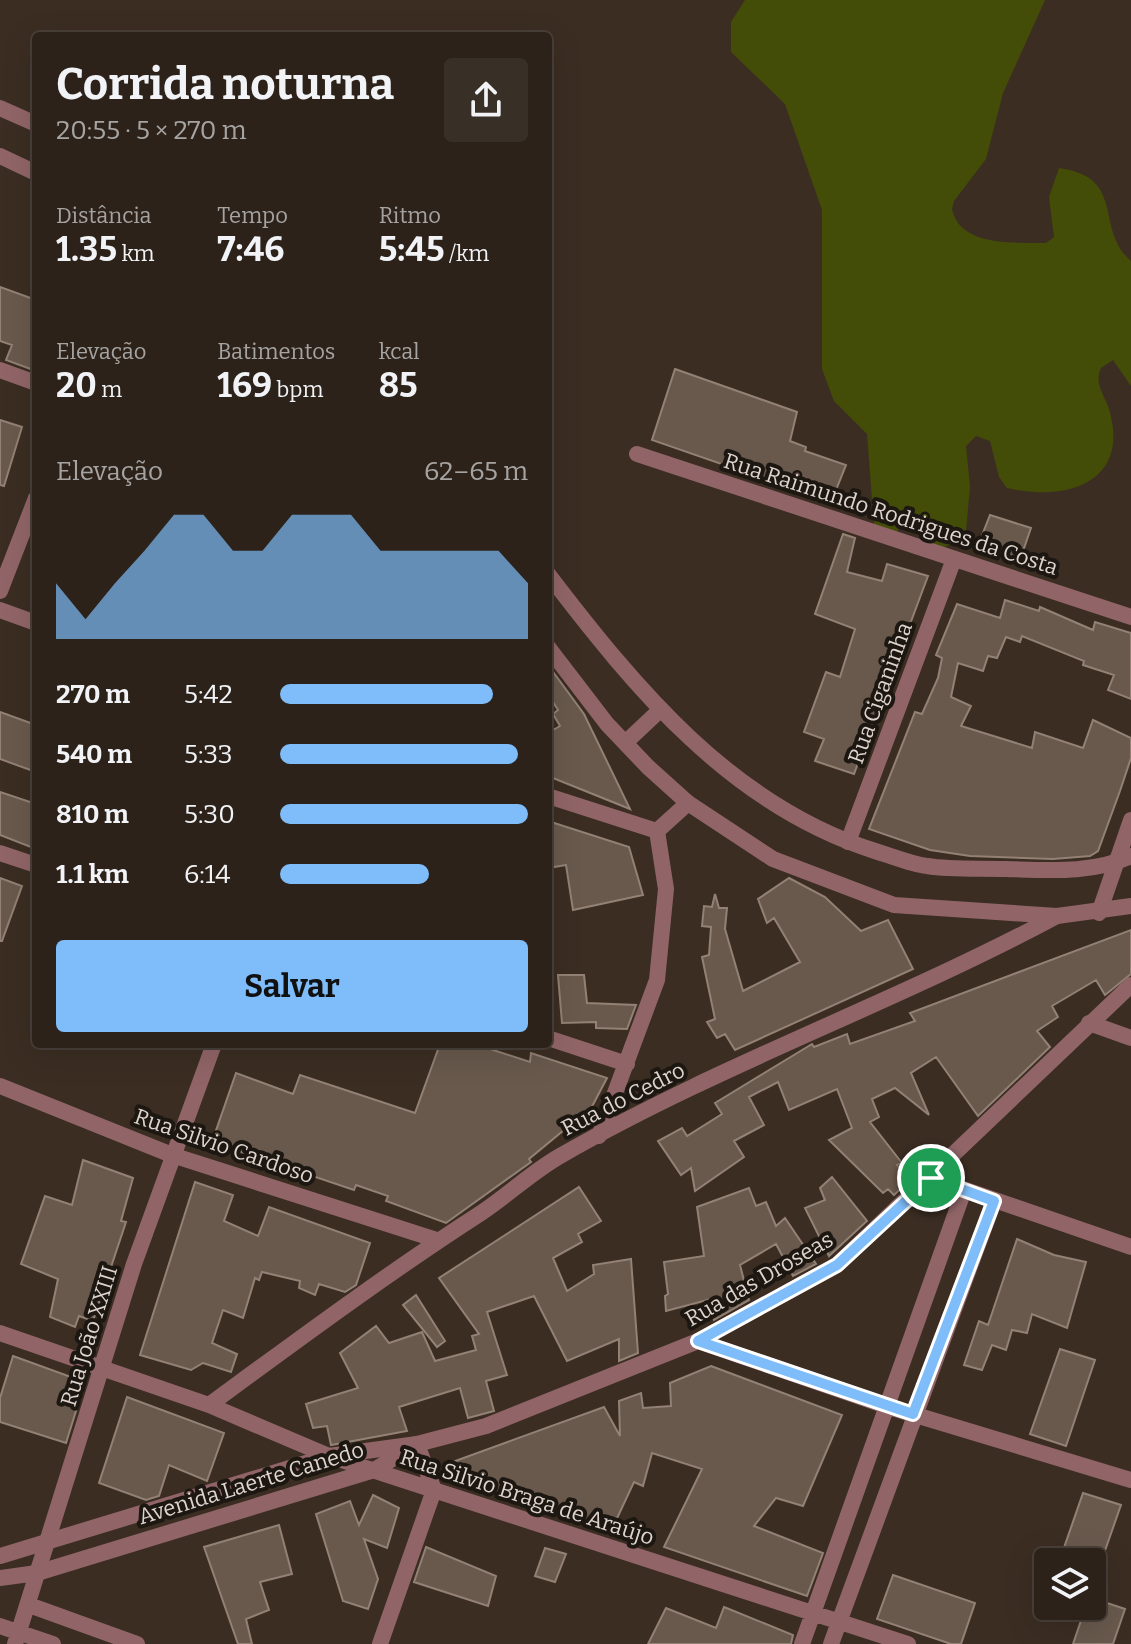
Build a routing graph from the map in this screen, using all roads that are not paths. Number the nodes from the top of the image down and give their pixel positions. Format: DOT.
graph roads {
  1 [pos="0,108"];
  2 [pos="32,122"];
  3 [pos="0,156"];
  4 [pos="32,171"];
  5 [pos="0,370"];
  6 [pos="32,382"];
  7 [pos="637,454"];
  8 [pos="32,508"];
  9 [pos="954,559"];
  10 [pos="552,579"];
  11 [pos="0,591"];
  12 [pos="0,610"];
  13 [pos="1131,617"];
  14 [pos="32,622"];
  15 [pos="552,652"];
  16 [pos="659,711"];
  17 [pos="625,743"];
  18 [pos="552,797"];
  19 [pos="688,803"];
  20 [pos="1131,820"];
  21 [pos="657,831"];
  22 [pos="848,842"];
  23 [pos="0,853"];
  24 [pos="1123,860"];
  25 [pos="32,864"];
  26 [pos="1131,906"];
  27 [pos="1099,913"];
  28 [pos="1057,916"];
  29 [pos="1131,985"];
  30 [pos="1089,1023"];
  31 [pos="1131,1038"];
  32 [pos="552,1039"];
  33 [pos="212,1048"];
  34 [pos="627,1064"];
  35 [pos="0,1086"];
  36 [pos="599,1136"];
  37 [pos="172,1155"];
  38 [pos="931,1178"];
  39 [pos="964,1190"];
  40 [pos="994,1201"];
  41 [pos="437,1240"];
  42 [pos="1131,1247"];
  43 [pos="0,1333"];
  44 [pos="698,1341"];
  45 [pos="103,1369"];
  46 [pos="209,1405"];
  47 [pos="889,1407"];
  48 [pos="913,1414"];
  49 [pos="417,1444"];
  50 [pos="329,1456"];
  51 [pos="374,1470"];
  52 [pos="1131,1480"];
  53 [pos="434,1490"];
  54 [pos="45,1544"];
  55 [pos="0,1556"];
  56 [pos="2,1573"];
  57 [pos="37,1573"];
  58 [pos="29,1605"];
  59 [pos="813,1611"];
  60 [pos="839,1621"];
  61 [pos="0,1626"];
  62 [pos="17,1638"];
  63 [pos="53,1644"];
  64 [pos="137,1644"];
  65 [pos="380,1644"];
  66 [pos="802,1644"];
  67 [pos="831,1644"];
  68 [pos="908,1644"];
  1 -- 2 [label="street"];
  3 -- 4 [label="street"];
  5 -- 6 [label="street"];
  7 -- 9 [label="street, Rua Raimundo Rodrigues da Costa"];
  8 -- 11 [label="street"];
  9 -- 13 [label="street, Rua Raimundo Rodrigues da Costa"];
  9 -- 22 [label="street, Rua Ciganinha"];
  10 -- 16 [label="street"];
  12 -- 14 [label="street"];
  15 -- 17 [label="street"];
  16 -- 17 [label="street"];
  16 -- 22 [label="street"];
  17 -- 19 [label="street"];
  18 -- 21 [label="street"];
  19 -- 21 [label="street"];
  19 -- 28 [label="street"];
  20 -- 24 [label="street"];
  21 -- 34 [label="street"];
  22 -- 24 [label="street"];
  23 -- 25 [label="street"];
  24 -- 27 [label="street"];
  26 -- 27 [label="street, Rua do Cedro"];
  27 -- 28 [label="street, Rua do Cedro"];
  28 -- 36 [label="street, Rua do Cedro"];
  29 -- 30 [label="street, Rua das Droseas"];
  30 -- 31 [label="street"];
  30 -- 38 [label="street, Rua das Droseas"];
  32 -- 34 [label="street"];
  33 -- 37 [label="street, Rua João XXIII"];
  34 -- 36 [label="street"];
  35 -- 37 [label="street, Rua Silvio Cardoso"];
  36 -- 41 [label="street, Rua do Cedro"];
  37 -- 41 [label="street, Rua Silvio Cardoso"];
  37 -- 45 [label="street, Rua João XXIII"];
  38 -- 39 [label="street"];
  38 -- 44 [label="street, Rua das Droseas"];
  39 -- 40 [label="street"];
  39 -- 47 [label="street"];
  40 -- 42 [label="street"];
  40 -- 48 [label="street"];
  41 -- 46 [label="street, Rua do Cedro"];
  43 -- 45 [label="street, Rua Silvio Braga de Araújo"];
  44 -- 47 [label="street"];
  44 -- 49 [label="street, Rua das Droseas"];
  45 -- 46 [label="street, Rua Silvio Braga de Araújo"];
  45 -- 54 [label="street, Rua João XXIII"];
  46 -- 50 [label="street, Rua Silvio Braga de Araújo"];
  47 -- 48 [label="street"];
  47 -- 59 [label="street"];
  48 -- 52 [label="street"];
  48 -- 60 [label="street"];
  49 -- 50 [label="street, Avenida Laerte Canedo"];
  49 -- 51 [label="street, Avenida Laerte Canedo"];
  49 -- 53 [label="street"];
  50 -- 51 [label="street, Rua Silvio Braga de Araújo"];
  50 -- 54 [label="street, Avenida Laerte Canedo"];
  51 -- 53 [label="street, Rua Silvio Braga de Araújo"];
  51 -- 57 [label="street, Avenida Laerte Canedo"];
  53 -- 59 [label="street, Rua Silvio Braga de Araújo"];
  53 -- 65 [label="street"];
  54 -- 55 [label="street, Avenida Laerte Canedo"];
  54 -- 57 [label="street, Rua João XXIII"];
  56 -- 57 [label="street, Avenida Laerte Canedo"];
  57 -- 58 [label="street, Rua João XXIII"];
  58 -- 62 [label="street, Rua João XXIII"];
  58 -- 64 [label="street"];
  59 -- 60 [label="street, Rua Silvio Braga de Araújo"];
  59 -- 66 [label="street"];
  60 -- 67 [label="street"];
  60 -- 68 [label="street, Rua Silvio Braga de Araújo"];
  61 -- 62 [label="street"];
  62 -- 63 [label="street"];
}
